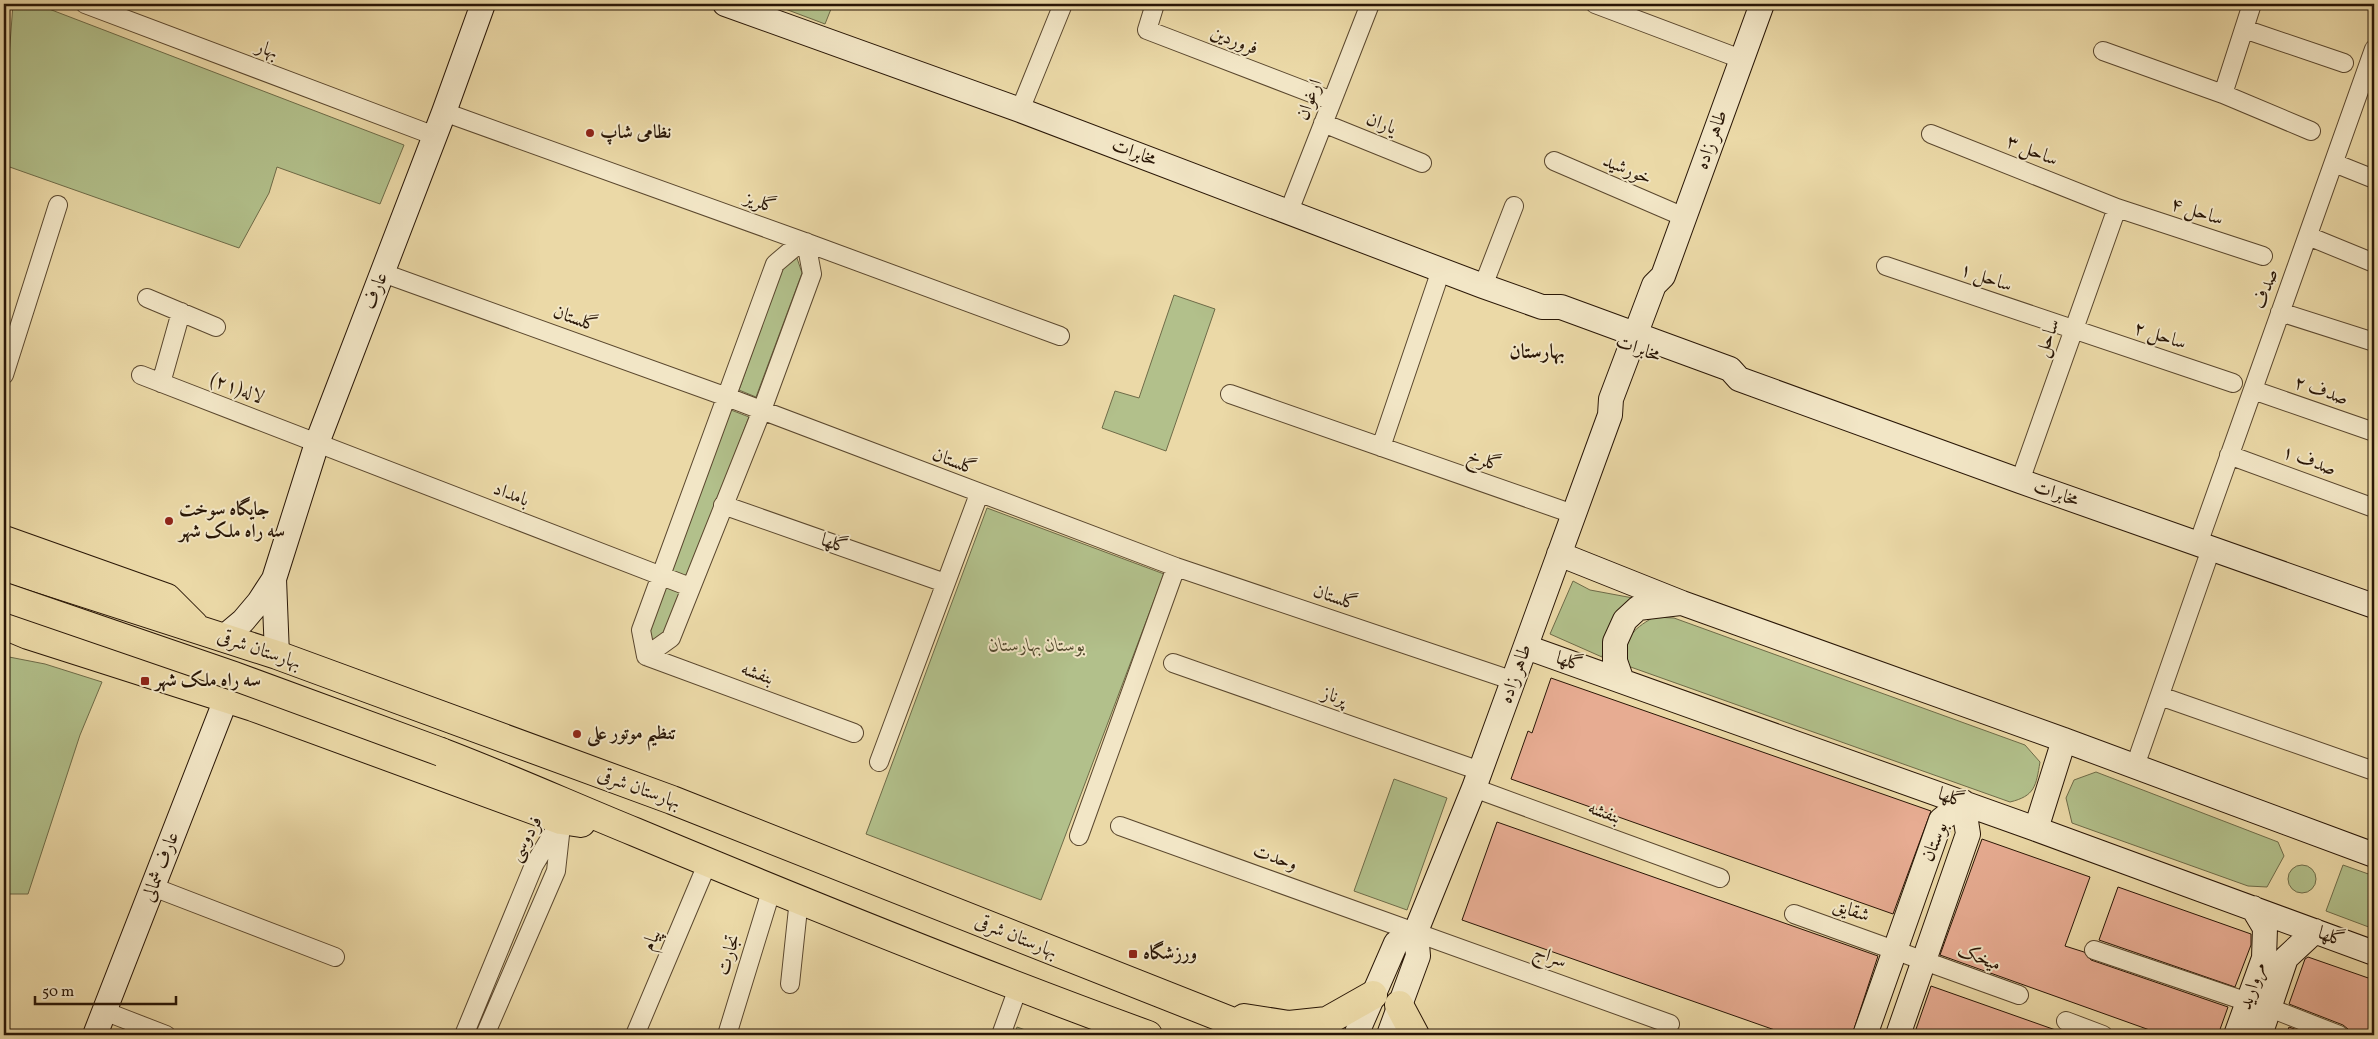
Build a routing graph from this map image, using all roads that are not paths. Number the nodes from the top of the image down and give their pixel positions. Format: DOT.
graph roads {
  1 [pos="85,4"];
  2 [pos="483,4"];
  3 [pos="1063,4"];
  4 [pos="1156,4"];
  5 [pos="1370,4"];
  6 [pos="1595,4"];
  7 [pos="1762,4"];
  8 [pos="2252,4"];
  9 [pos="739,6"];
  10 [pos="2244,29"];
  11 [pos="2374,49"];
  12 [pos="2103,51"];
  13 [pos="1741,59"];
  14 [pos="2344,63"];
  15 [pos="2223,94"];
  16 [pos="2366,96"];
  17 [pos="1332,101"];
  18 [pos="1020,110"];
  19 [pos="444,112"];
  20 [pos="1323,124"];
  21 [pos="2311,131"];
  22 [pos="1931,134"];
  23 [pos="435,136"];
  24 [pos="1554,161"];
  25 [pos="1422,163"];
  26 [pos="2334,163"];
  27 [pos="2374,179"];
  28 [pos="58,205"];
  29 [pos="1514,206"];
  30 [pos="2117,208"];
  31 [pos="1289,212"];
  32 [pos="1684,217"];
  33 [pos="2308,236"];
  34 [pos="804,241"];
  35 [pos="2263,256"];
  36 [pos="2374,263"];
  37 [pos="1886,266"];
  38 [pos="1441,270"];
  39 [pos="383,273"];
  40 [pos="1483,286"];
  41 [pos="146,298"];
  42 [pos="181,312"];
  43 [pos="2280,312"];
  44 [pos="216,326"];
  45 [pos="2073,330"];
  46 [pos="1060,336"];
  47 [pos="2374,342"];
  48 [pos="1640,343"];
  49 [pos="141,374"];
  50 [pos="4,375"];
  51 [pos="161,383"];
  52 [pos="2233,383"];
  53 [pos="2253,390"];
  54 [pos="1230,394"];
  55 [pos="727,397"];
  56 [pos="762,410"];
  57 [pos="2374,432"];
  58 [pos="317,443"];
  59 [pos="1381,447"];
  60 [pos="2230,455"];
  61 [pos="2020,482"];
  62 [pos="979,494"];
  63 [pos="724,505"];
  64 [pos="2374,508"];
  65 [pos="1573,514"];
  66 [pos="4,540"];
  67 [pos="2204,546"];
  68 [pos="1559,554"];
  69 [pos="4,567"];
  70 [pos="1176,567"];
  71 [pos="660,576"];
  72 [pos="274,579"];
  73 [pos="945,583"];
  74 [pos="690,587"];
  75 [pos="4,597"];
  76 [pos="112,602"];
  77 [pos="1682,603"];
  78 [pos="2374,606"];
  79 [pos="12,629"];
  80 [pos="211,633"];
  81 [pos="1526,646"];
  82 [pos="277,655"];
  83 [pos="646,656"];
  84 [pos="1173,663"];
  85 [pos="129,666"];
  86 [pos="1622,680"];
  87 [pos="1514,681"];
  88 [pos="2160,696"];
  89 [pos="226,698"];
  90 [pos="854,733"];
  91 [pos="2064,740"];
  92 [pos="879,762"];
  93 [pos="2135,766"];
  94 [pos="2374,771"];
  95 [pos="1477,780"];
  96 [pos="1963,802"];
  97 [pos="561,820"];
  98 [pos="1120,826"];
  99 [pos="2036,829"];
  100 [pos="634,832"];
  101 [pos="1079,836"];
  102 [pos="2374,854"];
  103 [pos="708,862"];
  104 [pos="1720,878"];
  105 [pos="153,887"];
  106 [pos="772,888"];
  107 [pos="799,899"];
  108 [pos="2253,908"];
  109 [pos="1794,914"];
  110 [pos="511,922"];
  111 [pos="530,931"];
  112 [pos="1416,931"];
  113 [pos="2315,931"];
  114 [pos="1895,949"];
  115 [pos="2094,950"];
  116 [pos="2374,953"];
  117 [pos="335,956"];
  118 [pos="1924,960"];
  119 [pos="790,984"];
  120 [pos="1018,988"];
  121 [pos="1373,995"];
  122 [pos="2019,995"];
  123 [pos="1399,1005"];
  124 [pos="2259,1005"];
  125 [pos="104,1011"];
  126 [pos="1209,1013"];
  127 [pos="2066,1021"];
  128 [pos="1670,1024"];
  129 [pos="1867,1034"];
  130 [pos="95,1035"];
  131 [pos="166,1035"];
  132 [pos="464,1035"];
  133 [pos="486,1035"];
  134 [pos="635,1035"];
  135 [pos="727,1035"];
  136 [pos="1001,1035"];
  137 [pos="1148,1035"];
  138 [pos="1266,1035"];
  139 [pos="1356,1035"];
  140 [pos="1389,1035"];
  141 [pos="1415,1035"];
  142 [pos="1898,1035"];
  143 [pos="2103,1035"];
  144 [pos="2236,1035"];
  145 [pos="2260,1035"];
  146 [pos="2339,1035"];
  1 -- 23 [label="street, بهار"];
  2 -- 19 [label="street, عارف"];
  3 -- 18 [label="street"];
  4 -- 17 [label="street, فروردین"];
  5 -- 17 [label="street, ارغوان"];
  6 -- 13 [label="street"];
  7 -- 13 [label="street, طاهر زاده"];
  8 -- 10 [label="street"];
  9 -- 18 [label="street, مخابرات"];
  10 -- 14 [label="street"];
  10 -- 15 [label="street"];
  11 -- 16 [label="street, صدف"];
  12 -- 15 [label="street"];
  13 -- 32 [label="street, طاهر زاده"];
  15 -- 21 [label="street"];
  16 -- 26 [label="street, صدف"];
  17 -- 20 [label="street, ارغوان"];
  18 -- 31 [label="street, مخابرات"];
  19 -- 23 [label="street, عارف"];
  19 -- 34 [label="street, گلریز"];
  20 -- 25 [label="street, یاران"];
  20 -- 31 [label="street, ارغوان"];
  22 -- 30 [label="street, ساحل ۳"];
  23 -- 39 [label="street, عارف"];
  24 -- 32 [label="street, خورشید"];
  26 -- 27 [label="street"];
  26 -- 33 [label="street, صدف"];
  28 -- 50 [label="street"];
  29 -- 40 [label="street"];
  30 -- 35 [label="street, ساحل ۴"];
  30 -- 45 [label="street, ساحل"];
  31 -- 38 [label="street, مخابرات"];
  32 -- 48 [label="street, طاهر زاده"];
  33 -- 36 [label="street"];
  33 -- 43 [label="street, صدف"];
  34 -- 46 [label="street, گلریز"];
  34 -- 55 [label="street"];
  34 -- 56 [label="street"];
  37 -- 45 [label="street, ساحل ۱"];
  38 -- 40 [label="street, مخابرات"];
  38 -- 59 [label="street"];
  39 -- 55 [label="street, گلستان"];
  39 -- 58 [label="street, عارف"];
  40 -- 48 [label="street, مخابرات"];
  41 -- 42 [label="street"];
  42 -- 44 [label="street"];
  42 -- 51 [label="street"];
  43 -- 47 [label="street"];
  43 -- 53 [label="street, صدف"];
  45 -- 52 [label="street, ساحل ۲"];
  45 -- 61 [label="street, ساحل"];
  48 -- 61 [label="street, مخابرات"];
  48 -- 65 [label="street, طاهر زاده"];
  49 -- 51 [label="street, لاله(۲۱)"];
  51 -- 58 [label="street, لاله(۲۱)"];
  53 -- 57 [label="street, صدف ۲"];
  53 -- 60 [label="street, صدف"];
  54 -- 59 [label="street, گلرخ"];
  55 -- 56 [label="street, گلستان"];
  55 -- 71 [label="street"];
  56 -- 62 [label="street, گلستان"];
  56 -- 63 [label="street"];
  58 -- 71 [label="street, بامداد"];
  58 -- 72 [label="street, عارف"];
  59 -- 65 [label="street, گلرخ"];
  60 -- 64 [label="street, صدف ۱"];
  60 -- 67 [label="street, صدف"];
  61 -- 67 [label="street, مخابرات"];
  62 -- 70 [label="street, گلستان"];
  62 -- 73 [label="street"];
  63 -- 73 [label="street, گلها"];
  63 -- 74 [label="street"];
  65 -- 68 [label="street, طاهر زاده"];
  66 -- 80 [label="main road"];
  67 -- 78 [label="street, مخابرات"];
  67 -- 88 [label="street, صدف"];
  68 -- 77 [label="street"];
  68 -- 81 [label="street, طاهر زاده"];
  69 -- 76 [label="main road, بهارستان شرقی"];
  70 -- 87 [label="street, گلستان"];
  70 -- 101 [label="street"];
  71 -- 74 [label="street, بامداد"];
  71 -- 83 [label="street"];
  72 -- 80 [label="street"];
  72 -- 82 [label="street"];
  73 -- 92 [label="street"];
  74 -- 83 [label="street"];
  75 -- 100 [label="main road, بهارستان شرقی, bridge"];
  76 -- 80 [label="main road, بهارستان شرقی"];
  76 -- 85 [label="main road"];
  77 -- 86 [label="street"];
  77 -- 91 [label="street"];
  79 -- 85 [label="main road, بهارستان شرقی"];
  80 -- 82 [label="main road, بهارستان شرقی"];
  81 -- 86 [label="street, گلها"];
  81 -- 87 [label="street, طاهر زاده"];
  82 -- 126 [label="main road, بهارستان شرقی"];
  83 -- 90 [label="street, بنفشه"];
  84 -- 95 [label="street, پرناز"];
  85 -- 89 [label="main road, بهارستان شرقی"];
  86 -- 96 [label="street, گلها"];
  87 -- 95 [label="street, طاهر زاده"];
  88 -- 93 [label="street, صدف"];
  88 -- 94 [label="street"];
  89 -- 97 [label="main road, بهارستان شرقی"];
  89 -- 105 [label="street, عارف شمالی"];
  91 -- 93 [label="street"];
  91 -- 99 [label="street"];
  93 -- 102 [label="street"];
  95 -- 104 [label="street, بنفشه"];
  95 -- 112 [label="street, طاهر زاده"];
  96 -- 99 [label="street, گلها"];
  96 -- 114 [label="street, بوستان"];
  96 -- 118 [label="street, بوستان"];
  97 -- 100 [label="main road, بهارستان شرقی"];
  97 -- 110 [label="street, فردوسی"];
  97 -- 111 [label="street, فردوسی"];
  98 -- 112 [label="street, وحدت"];
  99 -- 108 [label="street, گلها"];
  100 -- 103 [label="main road, بهارستان شرقی"];
  103 -- 106 [label="main road, بهارستان شرقی"];
  103 -- 134 [label="street, پیام"];
  105 -- 117 [label="street"];
  105 -- 125 [label="street, عارف شمالی"];
  106 -- 107 [label="main road, بهارستان شرقی"];
  106 -- 135 [label="street, تجارت"];
  107 -- 119 [label="street"];
  107 -- 120 [label="main road, بهارستان شرقی"];
  108 -- 113 [label="street, گلها"];
  108 -- 124 [label="street, مروارید"];
  109 -- 114 [label="street, شقایق"];
  110 -- 111 [label="street"];
  110 -- 132 [label="street, فردوسی"];
  111 -- 133 [label="street, فردوسی"];
  112 -- 121 [label="street"];
  112 -- 123 [label="street, طاهر زاده"];
  112 -- 128 [label="street, سراج"];
  113 -- 116 [label="street, گلها"];
  113 -- 124 [label="street, مروارید"];
  114 -- 118 [label="street, شقایق"];
  114 -- 129 [label="street, بوستان"];
  115 -- 124 [label="street"];
  118 -- 122 [label="street, میخک"];
  118 -- 142 [label="street, بوستان"];
  120 -- 136 [label="street"];
  120 -- 137 [label="main road, بهارستان شرقی"];
  121 -- 126 [label="main road"];
  121 -- 139 [label="street"];
  123 -- 140 [label="street, طاهر زاده"];
  123 -- 141 [label="main road"];
  124 -- 144 [label="street, مروارید"];
  124 -- 145 [label="street, مروارید"];
  124 -- 146 [label="street"];
  125 -- 130 [label="street, عارف شمالی"];
  125 -- 131 [label="street"];
  126 -- 138 [label="main road, بهارستان شرقی"];
  127 -- 143 [label="street"];
}
